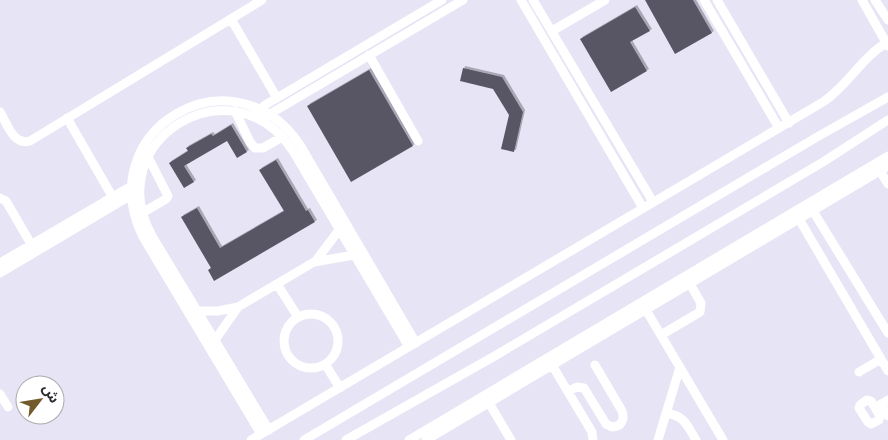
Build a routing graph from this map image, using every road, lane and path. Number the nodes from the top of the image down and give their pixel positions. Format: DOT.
graph roads {
  1 [pos="262,0"];
  2 [pos="442,0"];
  3 [pos="463,0"];
  4 [pos="521,0"];
  5 [pos="533,0"];
  6 [pos="605,0"];
  7 [pos="704,0"];
  8 [pos="717,0"];
  9 [pos="862,0"];
  10 [pos="875,0"];
  11 [pos="429,3"];
  12 [pos="231,19"];
  13 [pos="888,20"];
  14 [pos="552,31"];
  15 [pos="888,44"];
  16 [pos="369,55"];
  17 [pos="278,98"];
  18 [pos="888,98"];
  19 [pos="259,109"];
  20 [pos="235,111"];
  21 [pos="0,112"];
  22 [pos="269,114"];
  23 [pos="67,118"];
  24 [pos="257,118"];
  25 [pos="888,120"];
  26 [pos="789,123"];
  27 [pos="779,128"];
  28 [pos="282,137"];
  29 [pos="418,141"];
  30 [pos="148,156"];
  31 [pos="888,156"];
  32 [pos="884,168"];
  33 [pos="888,184"];
  34 [pos="136,189"];
  35 [pos="112,196"];
  36 [pos="0,198"];
  37 [pos="653,202"];
  38 [pos="643,208"];
  39 [pos="813,211"];
  40 [pos="142,213"];
  41 [pos="799,219"];
  42 [pos="339,230"];
  43 [pos="31,244"];
  44 [pos="354,255"];
  45 [pos="314,262"];
  46 [pos="0,263"];
  47 [pos="0,273"];
  48 [pos="277,284"];
  49 [pos="690,284"];
  50 [pos="238,307"];
  51 [pos="197,310"];
  52 [pos="646,310"];
  53 [pos="298,317"];
  54 [pos="888,333"];
  55 [pos="661,335"];
  56 [pos="215,340"];
  57 [pos="412,345"];
  58 [pos="881,359"];
  59 [pos="326,364"];
  60 [pos="552,365"];
  61 [pos="595,365"];
  62 [pos="680,367"];
  63 [pos="888,371"];
  64 [pos="858,372"];
  65 [pos="340,388"];
  66 [pos="568,391"];
  67 [pos="0,394"];
  68 [pos="489,403"];
  69 [pos="881,404"];
  70 [pos="8,407"];
  71 [pos="666,413"];
  72 [pos="888,416"];
  73 [pos="265,432"];
  74 [pos="252,440"];
  75 [pos="304,440"];
  76 [pos="346,440"];
  77 [pos="409,440"];
  78 [pos="426,440"];
  79 [pos="511,440"];
  80 [pos="593,440"];
  81 [pos="658,440"];
  82 [pos="696,440"];
  83 [pos="723,440"];
  1 -- 12 [label="street"];
  2 -- 11 [label="street"];
  3 -- 16 [label="street"];
  4 -- 38 [label="street"];
  5 -- 14 [label="street"];
  6 -- 14 [label="street"];
  7 -- 27 [label="street"];
  8 -- 26 [label="street"];
  9 -- 15 [label="street"];
  10 -- 13 [label="street"];
  11 -- 17 [label="street"];
  12 -- 17 [label="street"];
  12 -- 23 [label="street"];
  14 -- 37 [label="street"];
  15 -- 26 [label="street"];
  16 -- 22 [label="street"];
  16 -- 29 [label="street"];
  17 -- 19 [label="street"];
  18 -- 75 [label="street"];
  19 -- 22 [label="street"];
  19 -- 24 [label="street"];
  19 -- 34 [label="street"];
  20 -- 24 [label="street"];
  20 -- 28 [label="street"];
  20 -- 30 [label="street"];
  21 -- 23 [label="street"];
  22 -- 24 [label="street"];
  22 -- 57 [label="street"];
  23 -- 35 [label="street"];
  24 -- 28 [label="street"];
  25 -- 76 [label="street"];
  26 -- 27 [label="street"];
  27 -- 37 [label="street"];
  28 -- 42 [label="street"];
  30 -- 34 [label="street"];
  30 -- 40 [label="street"];
  31 -- 77 [label="street"];
  32 -- 33 [label="street"];
  32 -- 39 [label="street"];
  34 -- 35 [label="street"];
  34 -- 40 [label="street"];
  34 -- 47 [label="street"];
  34 -- 73 [label="street"];
  35 -- 43 [label="street"];
  36 -- 43 [label="street"];
  37 -- 38 [label="street"];
  38 -- 57 [label="street"];
  39 -- 41 [label="street"];
  39 -- 54 [label="street"];
  40 -- 51 [label="street"];
  41 -- 49 [label="street"];
  41 -- 58 [label="street"];
  42 -- 44 [label="street"];
  42 -- 45 [label="street"];
  43 -- 46 [label="street"];
  44 -- 45 [label="street"];
  44 -- 57 [label="street"];
  45 -- 48 [label="street"];
  48 -- 50 [label="street"];
  48 -- 53 [label="street"];
  49 -- 52 [label="street"];
  49 -- 55 [label="street"];
  50 -- 51 [label="street"];
  50 -- 56 [label="street"];
  51 -- 56 [label="street"];
  52 -- 55 [label="street"];
  52 -- 60 [label="street"];
  53 -- 59 [label="street"];
  53 -- 59 [label="street"];
  55 -- 62 [label="street"];
  56 -- 73 [label="street"];
  57 -- 65 [label="street"];
  58 -- 63 [label="street"];
  58 -- 64 [label="street"];
  59 -- 65 [label="street"];
  60 -- 66 [label="street"];
  60 -- 68 [label="street"];
  61 -- 66 [label="street"];
  62 -- 71 [label="street"];
  62 -- 83 [label="street"];
  65 -- 73 [label="street"];
  66 -- 80 [label="street"];
  67 -- 70 [label="street"];
  68 -- 78 [label="street"];
  68 -- 79 [label="street"];
  69 -- 72 [label="street"];
  71 -- 81 [label="street"];
  71 -- 82 [label="street"];
  73 -- 74 [label="street"];
}
